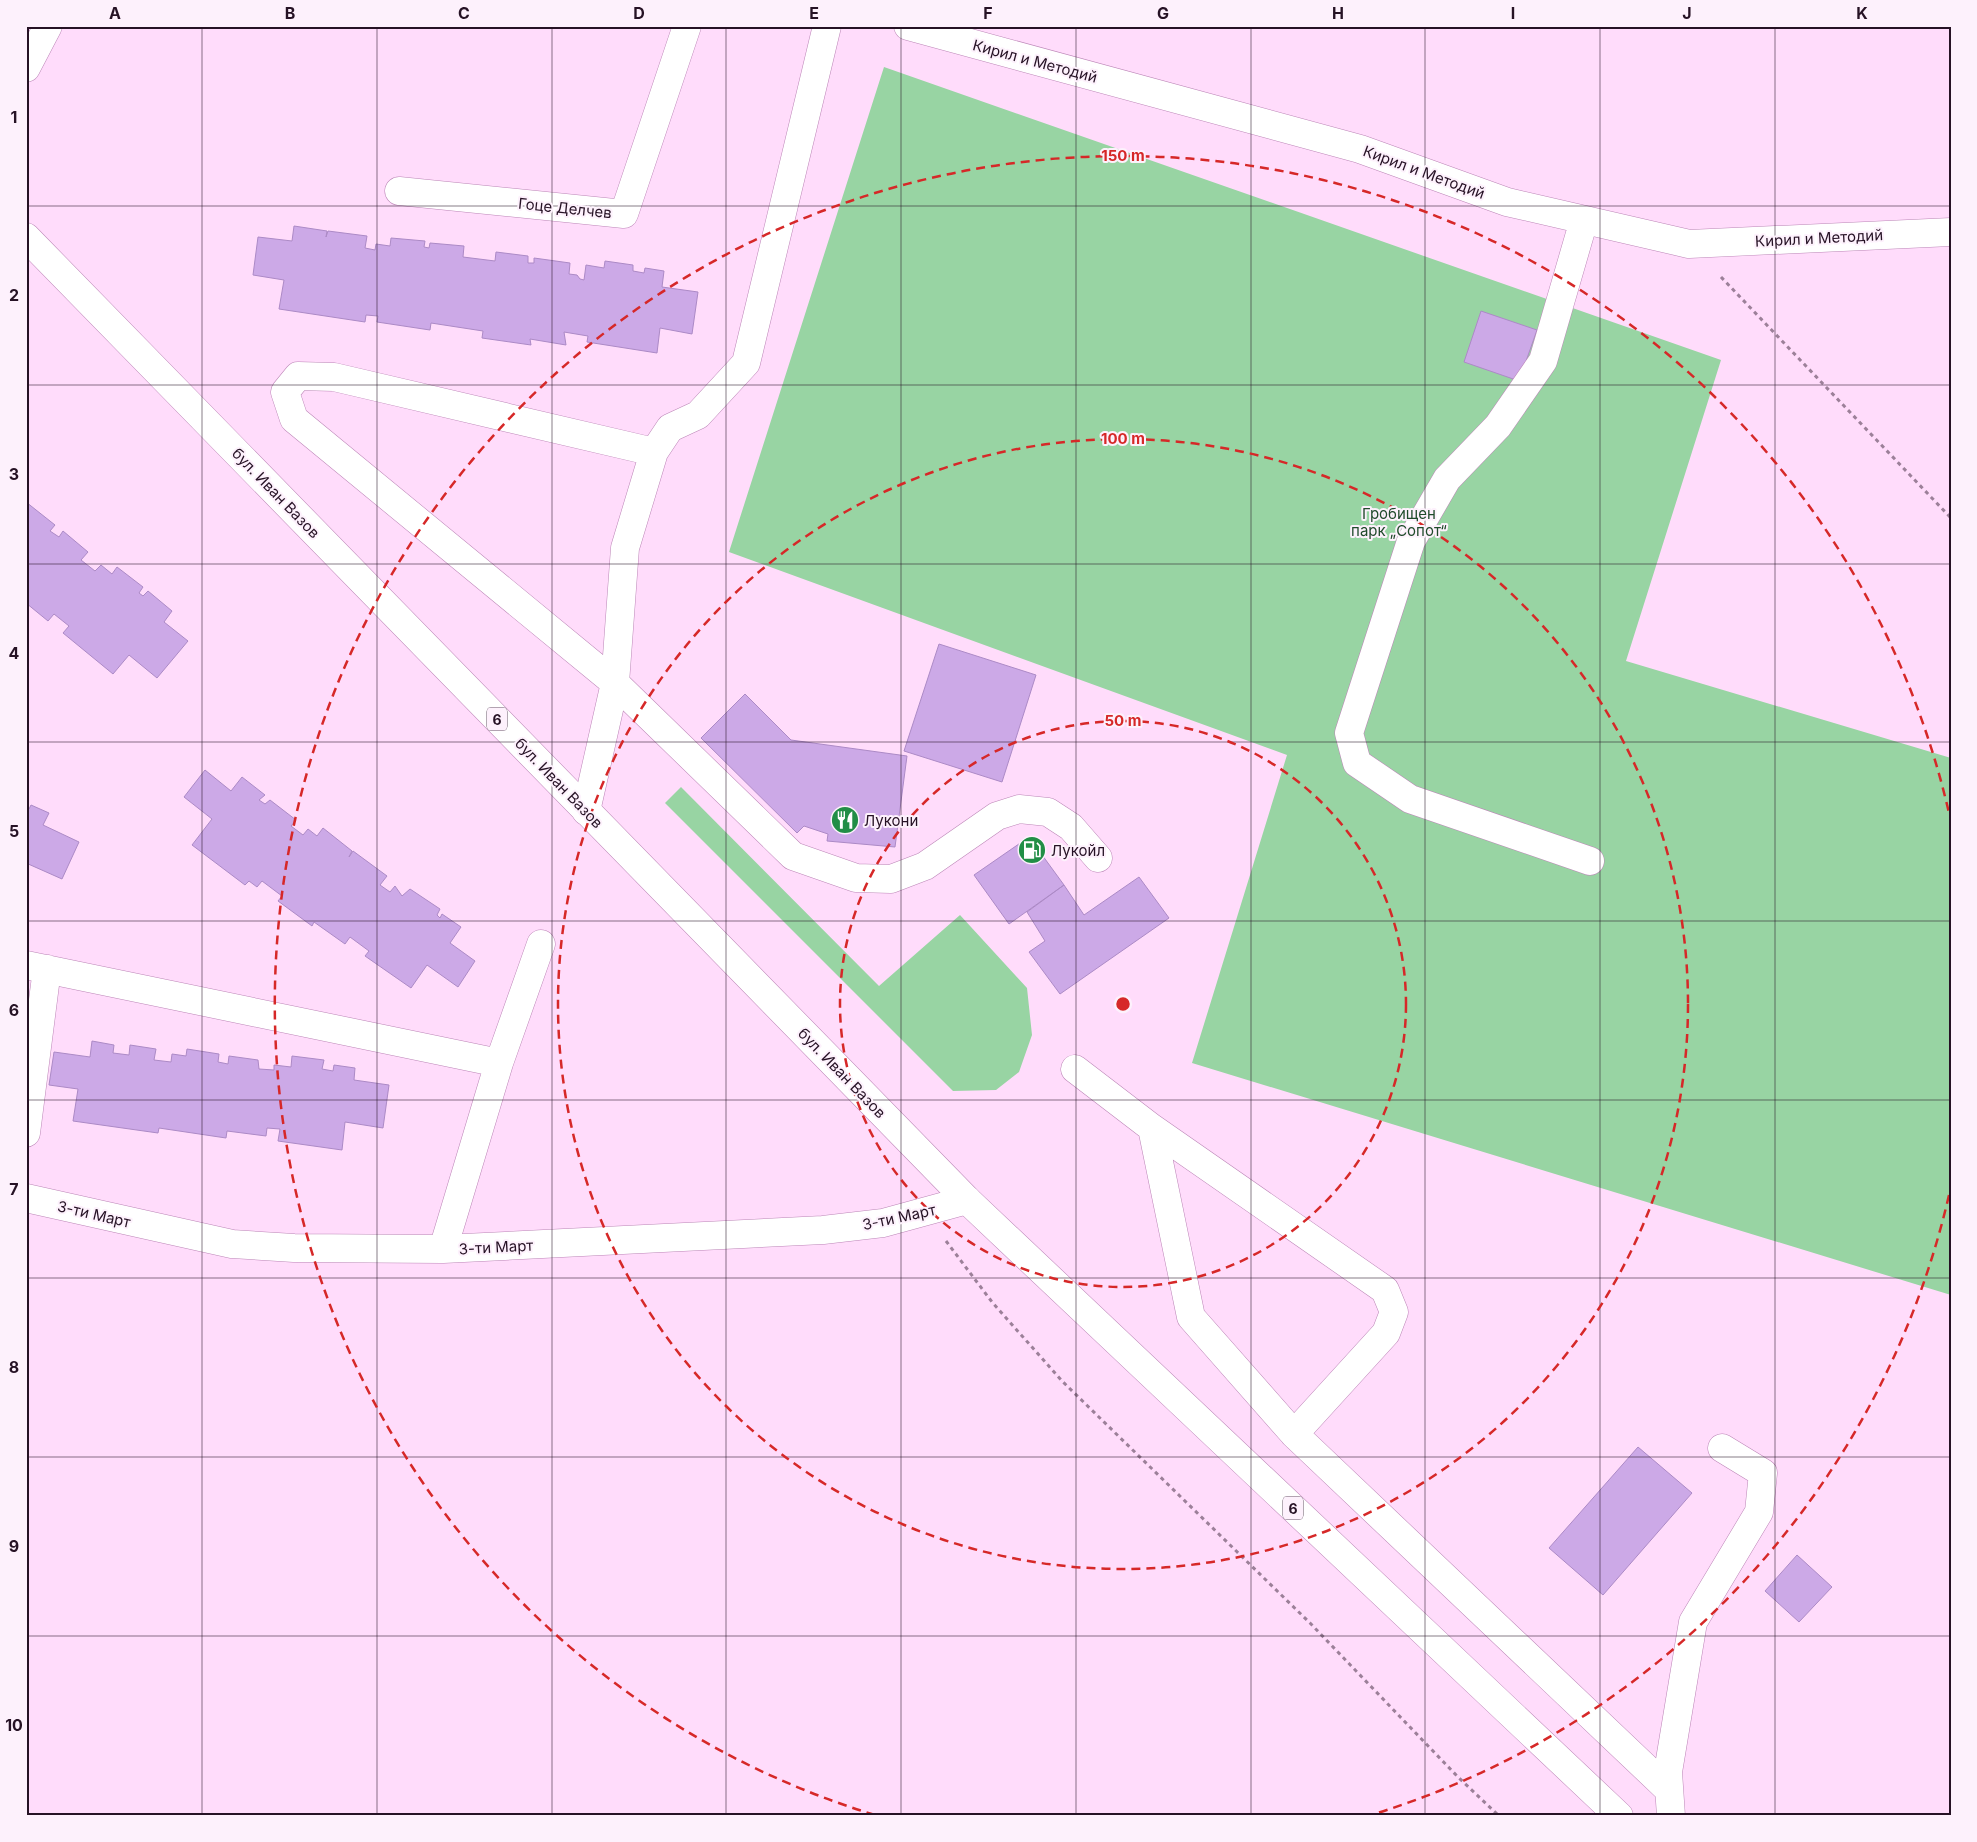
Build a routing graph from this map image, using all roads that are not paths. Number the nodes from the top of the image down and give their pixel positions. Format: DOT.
graph roads {
  1 [pos="48,26"];
  2 [pos="688,26"];
  3 [pos="828,26"];
  4 [pos="908,26"];
  5 [pos="26,68"];
  6 [pos="398,191"];
  7 [pos="1584,220"];
  8 [pos="1951,232"];
  9 [pos="26,237"];
  10 [pos="654,452"];
  11 [pos="615,683"];
  12 [pos="586,811"];
  13 [pos="1098,858"];
  14 [pos="1590,861"];
  15 [pos="541,944"];
  16 [pos="36,967"];
  17 [pos="499,1063"];
  18 [pos="1075,1069"];
  19 [pos="1152,1128"];
  20 [pos="26,1132"];
  21 [pos="26,1198"];
  22 [pos="967,1200"];
  23 [pos="443,1249"];
  24 [pos="1294,1434"];
  25 [pos="1722,1448"];
  26 [pos="1670,1803"];
  27 [pos="1619,1816"];
  1 -- 5 [label="street"];
  2 -- 6 [label="street, Гоце Делчев"];
  3 -- 10 [label="street"];
  4 -- 7 [label="street, Кирил и Методий"];
  7 -- 8 [label="street, Кирил и Методий"];
  7 -- 14 [label="street"];
  9 -- 12 [label="street, бул. Иван Вазов / 6"];
  10 -- 11 [label="street"];
  10 -- 11 [label="street"];
  11 -- 12 [label="street"];
  11 -- 13 [label="street"];
  12 -- 22 [label="street, бул. Иван Вазов / 6"];
  15 -- 17 [label="street"];
  16 -- 17 [label="street"];
  16 -- 20 [label="street"];
  17 -- 23 [label="street"];
  18 -- 19 [label="street"];
  19 -- 24 [label="street"];
  19 -- 24 [label="street"];
  21 -- 23 [label="street, 3-ти Март"];
  22 -- 23 [label="street, 3-ти Март"];
  22 -- 27 [label="street, 6"];
  24 -- 26 [label="street"];
  25 -- 26 [label="street"];
}
